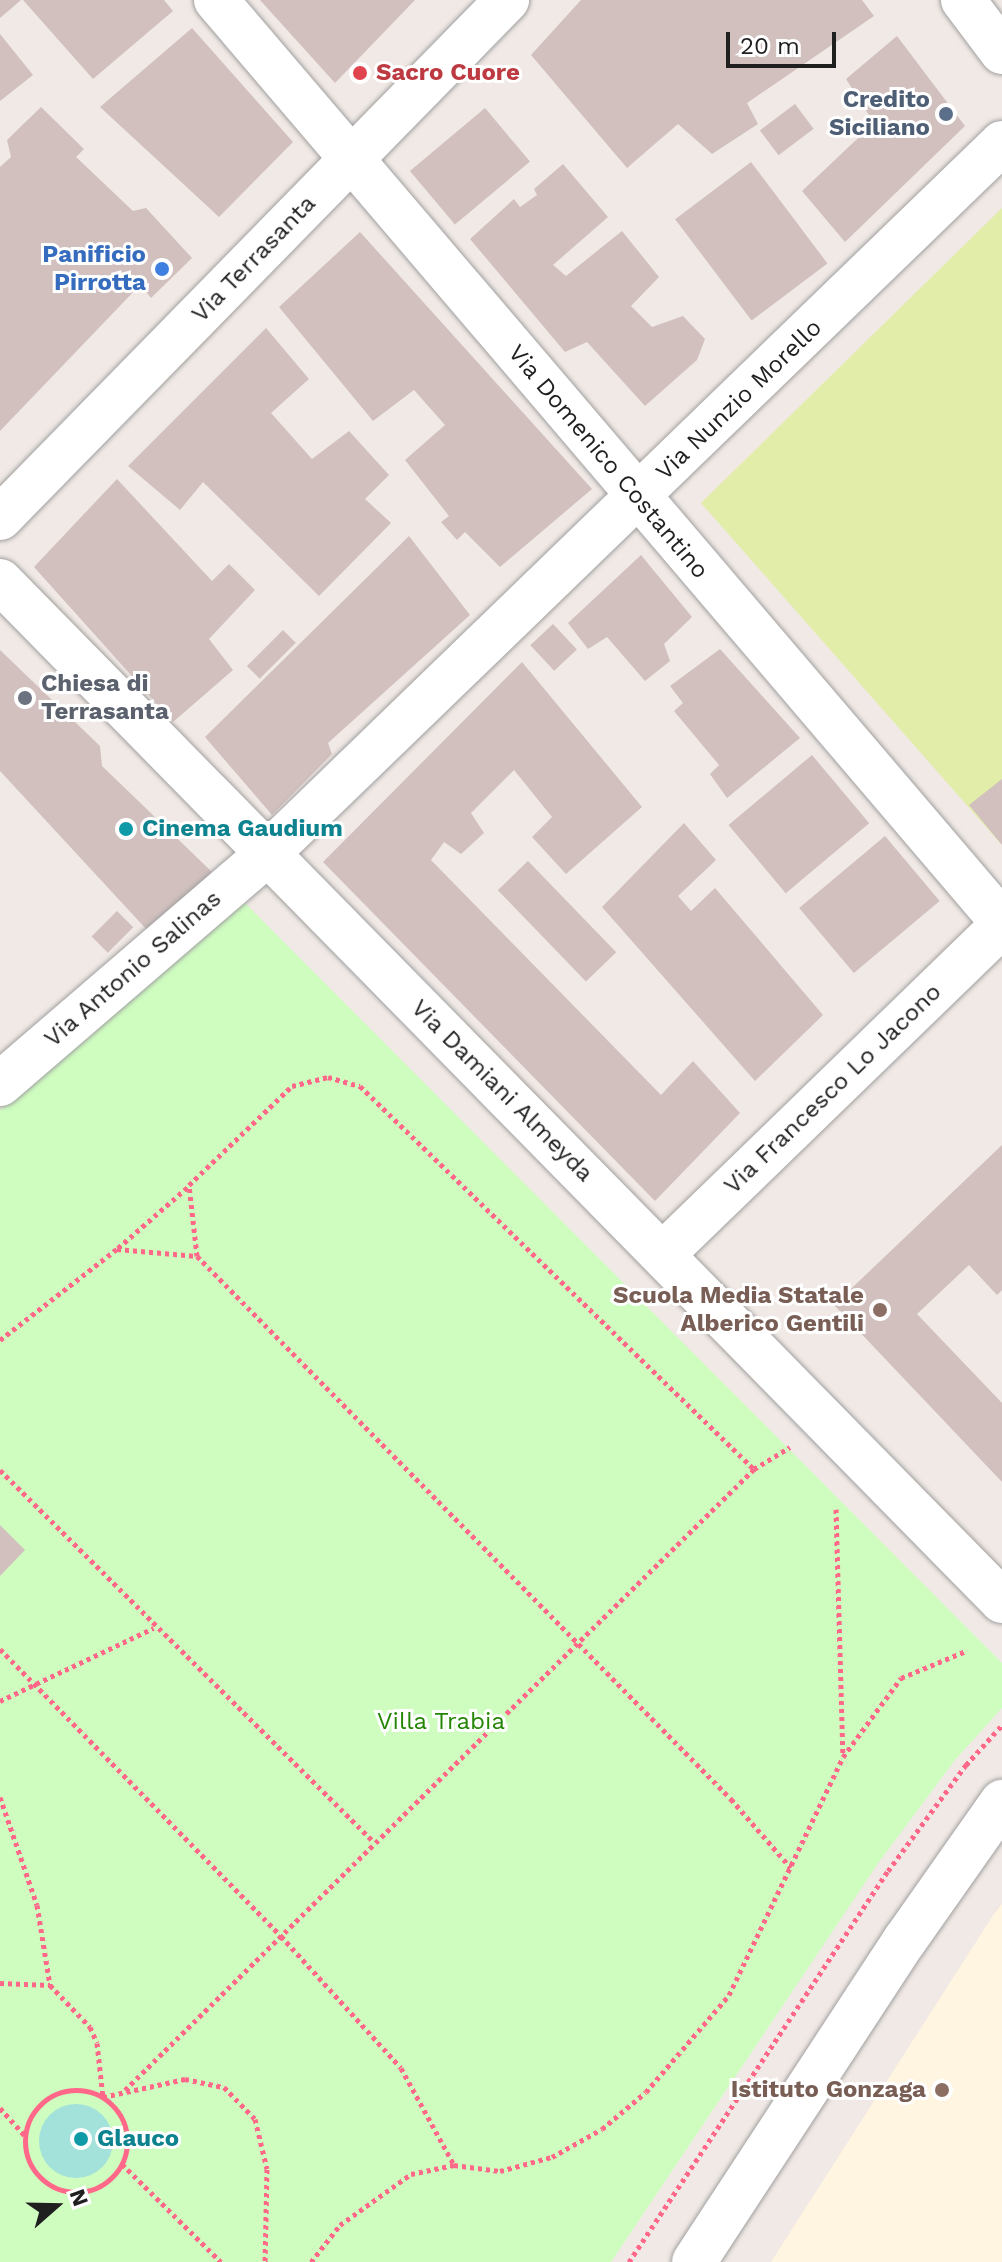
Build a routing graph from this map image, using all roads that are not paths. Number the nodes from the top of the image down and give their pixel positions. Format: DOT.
graph roads {
  1 [pos="216,0"];
  2 [pos="507,0"];
  3 [pos="963,0"];
  4 [pos="1002,52"];
  5 [pos="1002,143"];
  6 [pos="353,159"];
  7 [pos="638,499"];
  8 [pos="0,518"];
  9 [pos="0,581"];
  10 [pos="266,855"];
  11 [pos="1002,923"];
  12 [pos="0,1084"];
  13 [pos="664,1253"];
  14 [pos="1002,1601"];
  15 [pos="1002,1802"];
  16 [pos="694,2262"];
  1 -- 6 [label="street, Via Domenico Costantino"];
  2 -- 6 [label="street, Via Terrasanta"];
  3 -- 4 [label="street"];
  5 -- 7 [label="street, Via Nunzio Morello"];
  6 -- 7 [label="street, Via Domenico Costantino"];
  6 -- 8 [label="street, Via Terrasanta"];
  7 -- 10 [label="street, Via Nunzio Morello"];
  7 -- 11 [label="street, Via Domenico Costantino"];
  9 -- 10 [label="street, Via Damiani Almeyda"];
  10 -- 12 [label="street, Via Antonio Salinas"];
  10 -- 13 [label="street, Via Damiani Almeyda"];
  11 -- 13 [label="street, Via Francesco Lo Jacono"];
  13 -- 14 [label="street, Via Damiani Almeyda"];
  15 -- 16 [label="street"];
}
